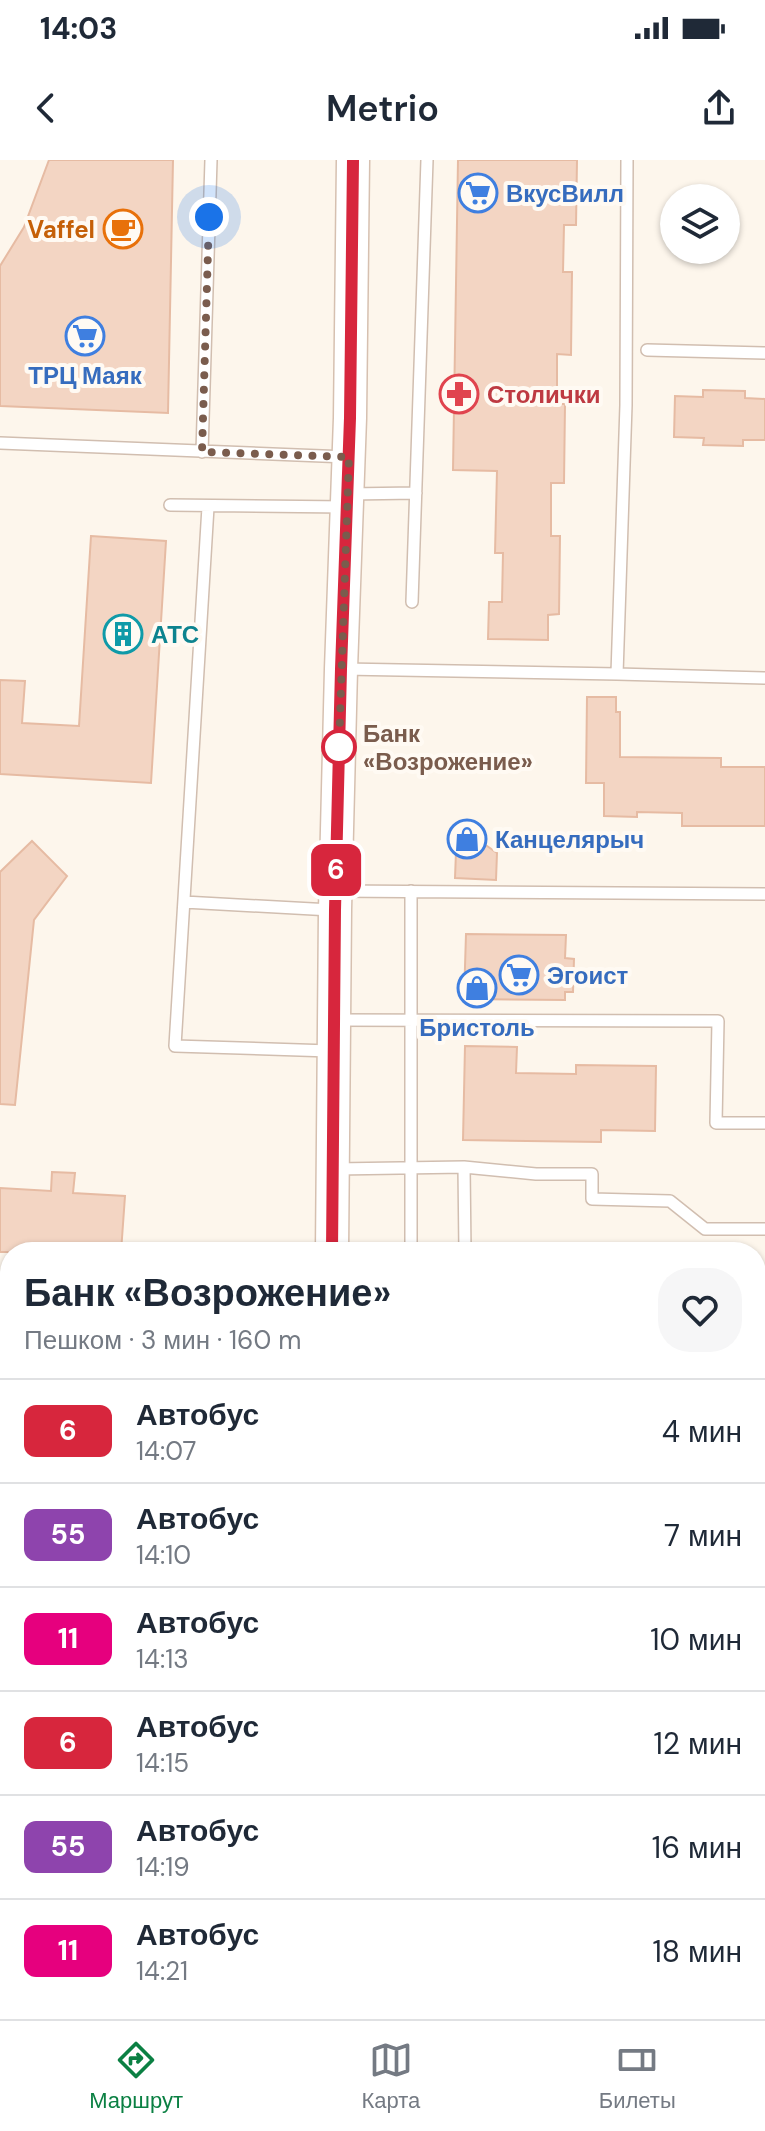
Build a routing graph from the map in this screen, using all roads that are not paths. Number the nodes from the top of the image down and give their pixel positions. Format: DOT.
graph roads {
  1 [pos="211,160"];
  2 [pos="353,160"];
  3 [pos="427,160"];
  4 [pos="627,160"];
  5 [pos="647,350"];
  6 [pos="765,353"];
  7 [pos="0,443"];
  8 [pos="202,452"];
  9 [pos="349,457"];
  10 [pos="416,493"];
  11 [pos="348,501"];
  12 [pos="170,505"];
  13 [pos="208,507"];
  14 [pos="412,602"];
  15 [pos="341,669"];
  16 [pos="617,674"];
  17 [pos="765,678"];
  18 [pos="411,891"];
  19 [pos="765,894"];
  20 [pos="335,900"];
  21 [pos="184,902"];
  22 [pos="412,1018"];
  23 [pos="334,1035"];
  24 [pos="765,1123"];
  25 [pos="412,1166"];
  26 [pos="464,1167"];
  27 [pos="333,1170"];
  28 [pos="765,1229"];
  29 [pos="332,1242"];
  30 [pos="411,1242"];
  31 [pos="465,1242"];
  1 -- 8 [label="lane"];
  2 -- 9 [label="main road"];
  3 -- 10 [label="lane"];
  4 -- 16 [label="lane"];
  5 -- 6 [label="lane"];
  7 -- 8 [label="lane"];
  8 -- 9 [label="lane"];
  9 -- 11 [label="main road"];
  10 -- 11 [label="lane"];
  10 -- 14 [label="lane"];
  11 -- 13 [label="lane"];
  11 -- 15 [label="main road"];
  12 -- 13 [label="lane"];
  13 -- 21 [label="lane"];
  15 -- 16 [label="lane"];
  15 -- 20 [label="main road"];
  16 -- 17 [label="lane"];
  18 -- 19 [label="lane"];
  18 -- 20 [label="lane"];
  18 -- 22 [label="lane"];
  20 -- 21 [label="lane"];
  20 -- 23 [label="main road"];
  21 -- 23 [label="lane"];
  22 -- 23 [label="lane"];
  22 -- 24 [label="lane"];
  22 -- 25 [label="lane"];
  23 -- 27 [label="main road"];
  25 -- 26 [label="lane"];
  25 -- 27 [label="lane"];
  25 -- 30 [label="lane"];
  26 -- 28 [label="lane"];
  26 -- 31 [label="lane"];
  27 -- 29 [label="main road"];
}
